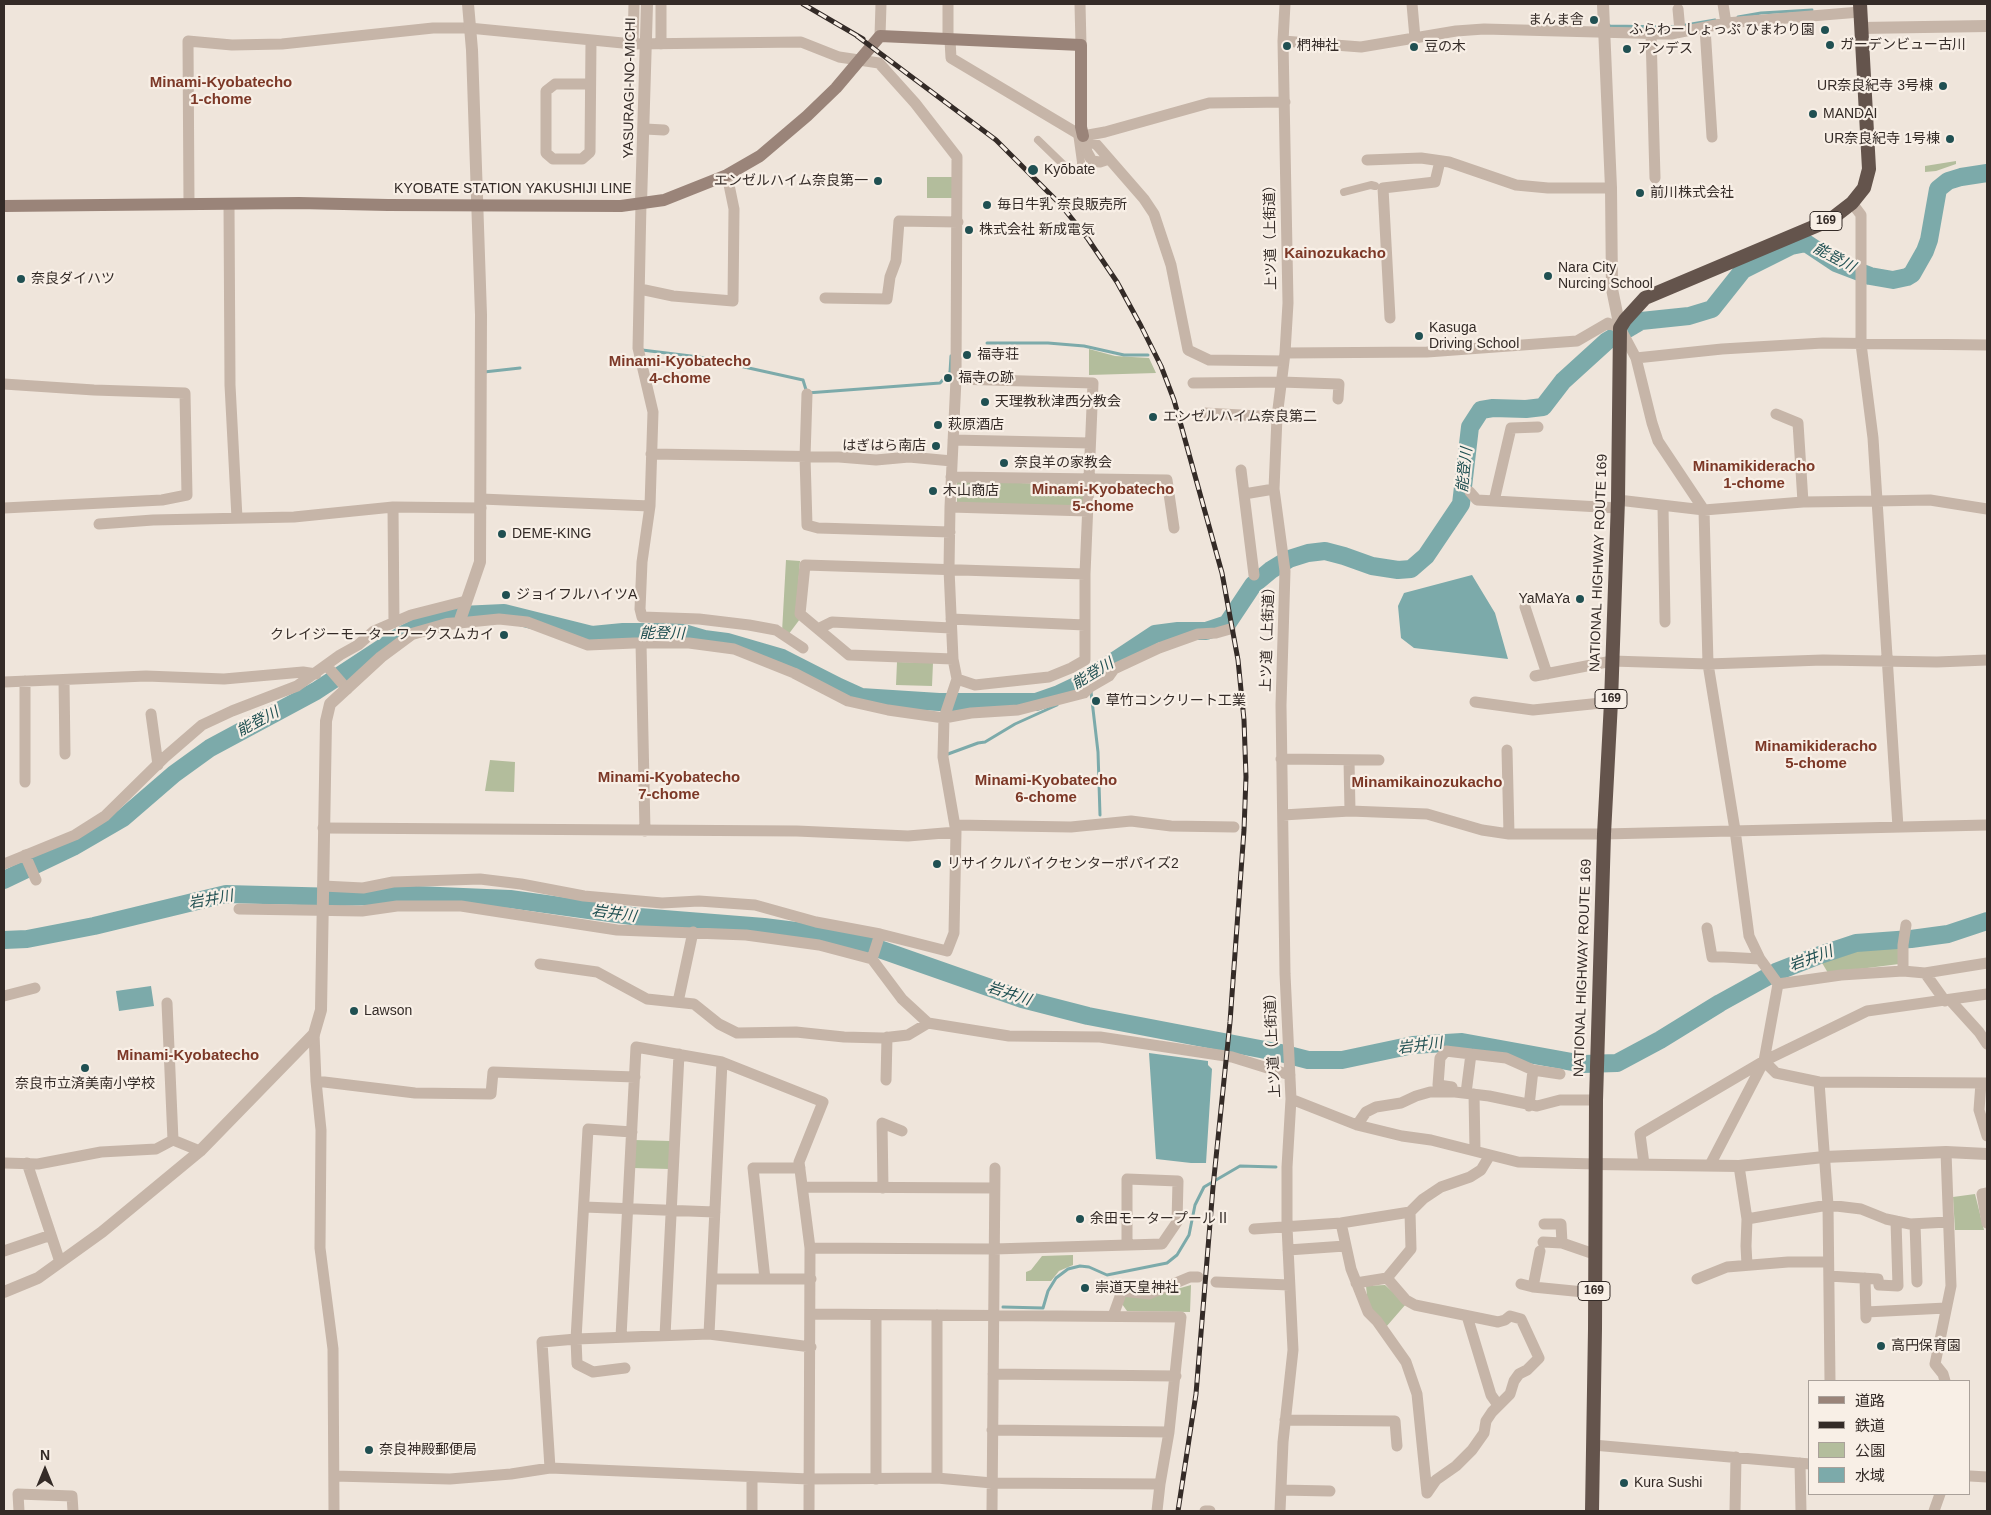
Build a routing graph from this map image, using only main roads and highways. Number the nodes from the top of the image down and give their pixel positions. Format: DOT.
graph roads {
  1 [pos="1860,8"];
  2 [pos="1080,134"];
  3 [pos="4,206"];
  4 [pos="1592,1511"];
  1 -- 4 [label="highway, NATIONAL HIGHWAY ROUTE 169 / 169"];
  2 -- 3 [label="main road, KYOBATE STATION YAKUSHIJI LINE"];
}
